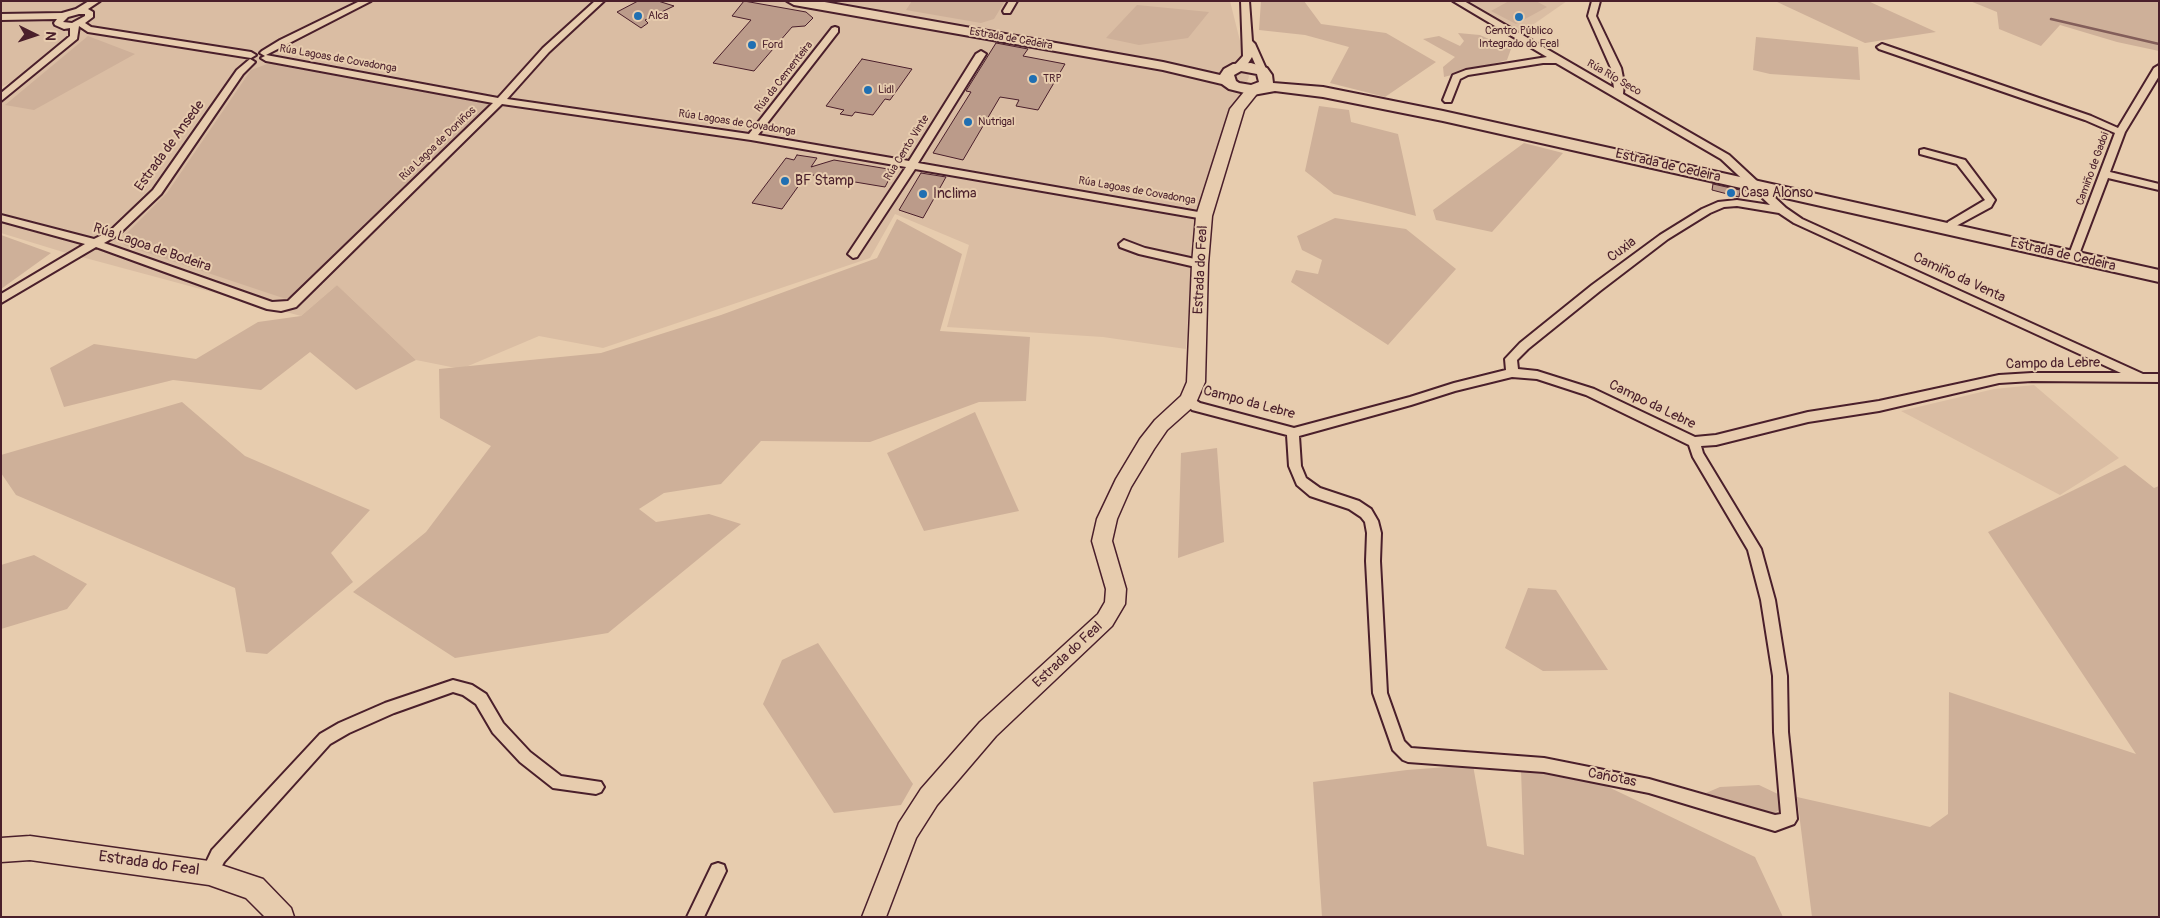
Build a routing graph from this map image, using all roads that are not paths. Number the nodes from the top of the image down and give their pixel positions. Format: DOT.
graph roads {
  1 [pos="96,1"];
  2 [pos="104,1"];
  3 [pos="367,1"];
  4 [pos="600,1"];
  5 [pos="794,1"];
  6 [pos="809,1"];
  7 [pos="1013,1"];
  8 [pos="1245,1"];
  9 [pos="1457,1"];
  10 [pos="1596,1"];
  11 [pos="79,11"];
  12 [pos="1008,11"];
  13 [pos="90,14"];
  14 [pos="1,17"];
  15 [pos="61,20"];
  16 [pos="77,24"];
  17 [pos="835,30"];
  18 [pos="1246,30"];
  19 [pos="1882,47"];
  20 [pos="1544,52"];
  21 [pos="981,54"];
  22 [pos="265,56"];
  23 [pos="250,59"];
  24 [pos="1558,60"];
  25 [pos="1527,63"];
  26 [pos="2159,68"];
  27 [pos="1232,76"];
  28 [pos="1260,81"];
  29 [pos="1618,95"];
  30 [pos="1,98"];
  31 [pos="500,101"];
  32 [pos="1446,108"];
  33 [pos="1237,109"];
  34 [pos="2120,132"];
  35 [pos="751,137"];
  36 [pos="1924,152"];
  37 [pos="912,165"];
  38 [pos="2105,174"];
  39 [pos="1754,185"];
  40 [pos="2159,187"];
  41 [pos="1782,210"];
  42 [pos="1204,216"];
  43 [pos="1,218"];
  44 [pos="1950,228"];
  45 [pos="94,242"];
  46 [pos="1124,244"];
  47 [pos="853,254"];
  48 [pos="2073,257"];
  49 [pos="1200,264"];
  50 [pos="2159,276"];
  51 [pos="1,299"];
  52 [pos="292,304"];
  53 [pos="1512,373"];
  54 [pos="2159,378"];
  55 [pos="2143,379"];
  56 [pos="2159,385"];
  57 [pos="1189,400"];
  58 [pos="1293,433"];
  59 [pos="1694,442"];
  60 [pos="596,787"];
  61 [pos="1,850"];
  62 [pos="209,872"];
  63 [pos="718,872"];
  64 [pos="282,917"];
  65 [pos="695,917"];
  66 [pos="874,917"];
  1 -- 11 [label="street"];
  2 -- 13 [label="street"];
  3 -- 22 [label="street"];
  4 -- 31 [label="street, Rúa Lagoa de Doniños"];
  5 -- 27 [label="main road, Estrada de Cedeira"];
  6 -- 27 [label="main road, Estrada de Cedeira"];
  7 -- 12 [label="street"];
  8 -- 18 [label="street"];
  9 -- 20 [label="street, Rúa Río Seco"];
  10 -- 29 [label="street"];
  11 -- 13 [label="street"];
  11 -- 15 [label="street"];
  13 -- 16 [label="street"];
  14 -- 15 [label="street"];
  15 -- 16 [label="street"];
  16 -- 23 [label="street"];
  16 -- 30 [label="street"];
  17 -- 35 [label="street, Rúa da Cementeira"];
  18 -- 27 [label="street"];
  18 -- 28 [label="street"];
  19 -- 34 [label="street"];
  20 -- 24 [label="street, Rúa Río Seco"];
  20 -- 25 [label="street"];
  21 -- 37 [label="street, Rúa Cento Vinte"];
  22 -- 23 [label="street"];
  22 -- 31 [label="street, Rúa Lagoas de Covadonga"];
  23 -- 45 [label="street, Estrada de Ansede"];
  24 -- 25 [label="street"];
  24 -- 29 [label="street, Rúa Río Seco"];
  25 -- 32 [label="street"];
  26 -- 34 [label="street, Camiño de Gadoi"];
  27 -- 28 [label="main road"];
  27 -- 28 [label="main road"];
  27 -- 33 [label="main road"];
  28 -- 32 [label="main road, Estrada de Cedeira"];
  28 -- 33 [label="main road, Estrada do Feal"];
  29 -- 39 [label="street, Rúa Río Seco"];
  31 -- 35 [label="street, Rúa Lagoas de Covadonga"];
  31 -- 52 [label="street, Rúa Lagoa de Doniños"];
  32 -- 39 [label="main road, Estrada de Cedeira"];
  33 -- 42 [label="main road, Estrada do Feal"];
  34 -- 38 [label="street, Camiño de Gadoi"];
  35 -- 37 [label="street, Rúa Lagoas de Covadonga"];
  36 -- 44 [label="street"];
  37 -- 42 [label="street, Rúa Lagoas de Covadonga"];
  37 -- 47 [label="street, Rúa Cento Vinte"];
  38 -- 40 [label="street"];
  38 -- 48 [label="street, Camiño de Gadoi"];
  39 -- 41 [label="street, Camiño da Venta"];
  39 -- 44 [label="main road, Estrada de Cedeira"];
  41 -- 53 [label="street, Cuxia"];
  41 -- 55 [label="street, Camiño da Venta"];
  42 -- 49 [label="main road, Estrada do Feal"];
  43 -- 45 [label="street, Rúa Lagoa de Bodeira"];
  44 -- 48 [label="main road, Estrada de Cedeira"];
  45 -- 51 [label="street, Estrada de Ansede"];
  45 -- 52 [label="street, Rúa Lagoa de Bodeira"];
  46 -- 49 [label="street"];
  48 -- 50 [label="main road, Estrada de Cedeira"];
  49 -- 57 [label="main road, Estrada do Feal"];
  53 -- 58 [label="street, Campo da Lebre"];
  53 -- 59 [label="street, Campo da Lebre"];
  54 -- 55 [label="street"];
  55 -- 56 [label="street, Camiño da Venta"];
  55 -- 59 [label="street, Campo da Lebre"];
  57 -- 58 [label="street, Campo da Lebre"];
  57 -- 66 [label="main road, Estrada do Feal"];
  58 -- 59 [label="street, Cañotas"];
  60 -- 62 [label="street"];
  61 -- 62 [label="main road, Estrada do Feal"];
  62 -- 64 [label="main road, Estrada do Feal"];
  63 -- 65 [label="street"];
}
